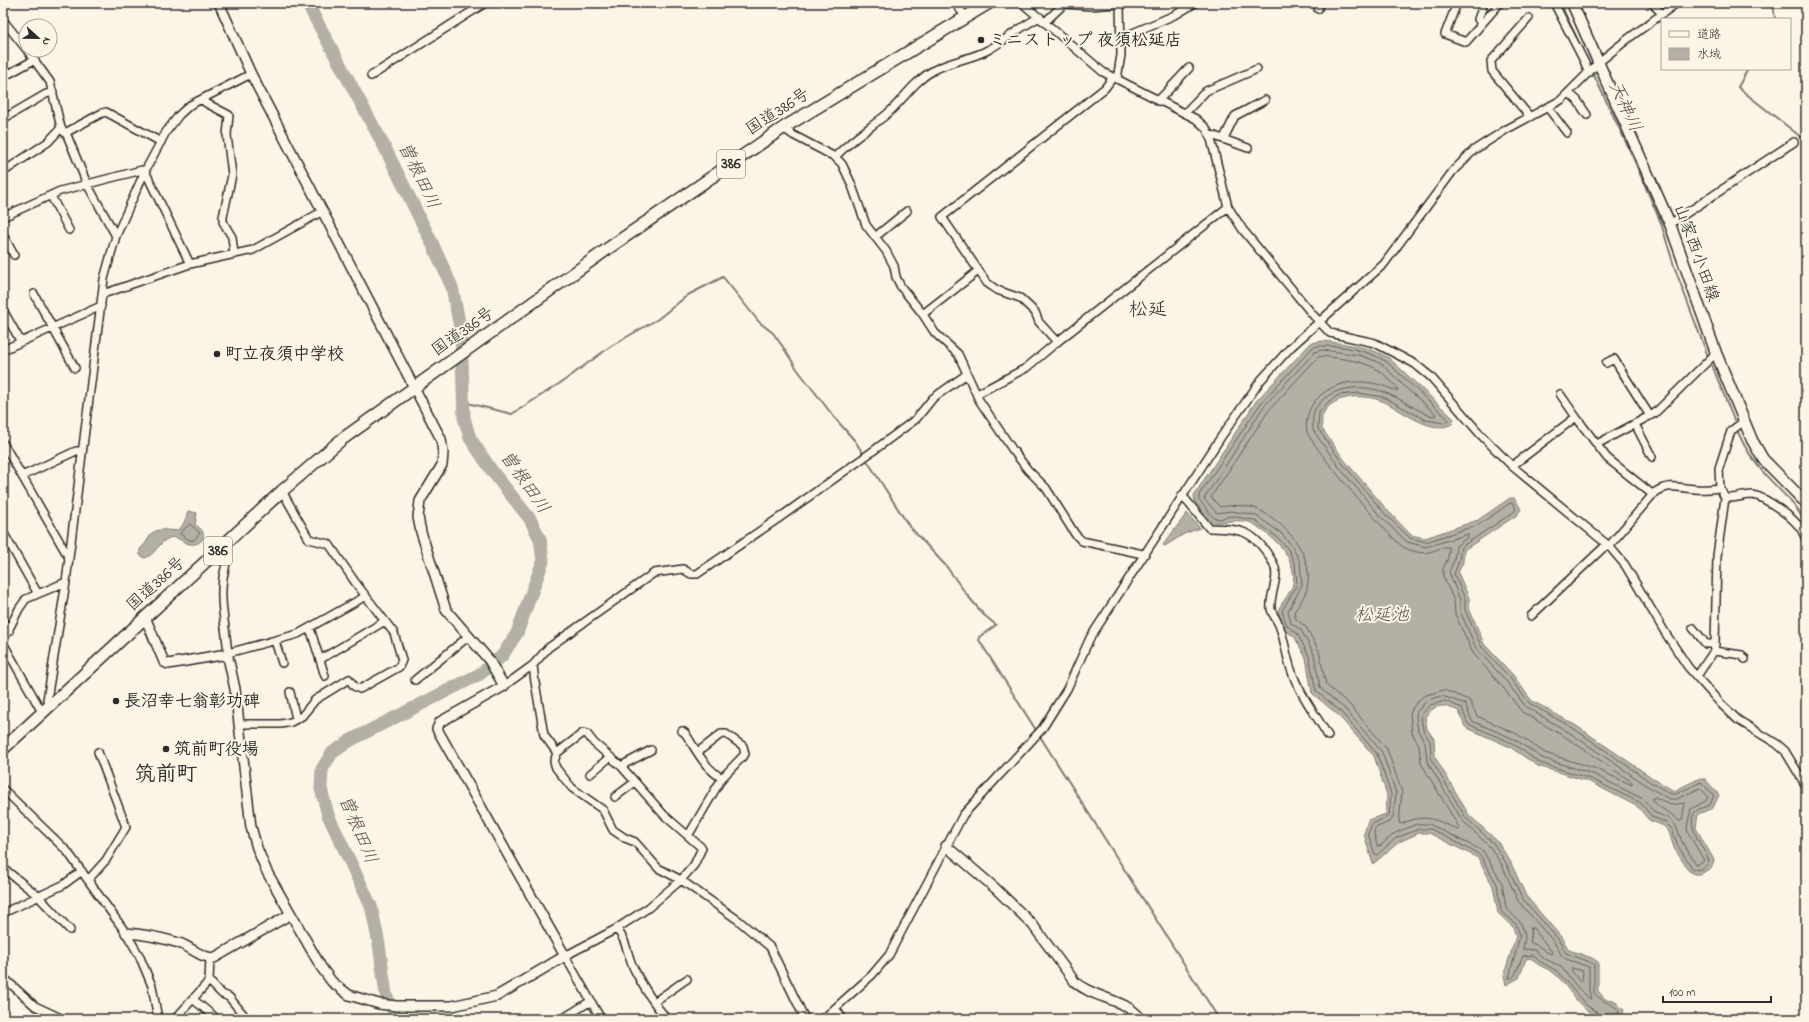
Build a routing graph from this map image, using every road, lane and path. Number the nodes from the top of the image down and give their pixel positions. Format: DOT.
graph roads {
  1 [pos="219,3"];
  2 [pos="485,3"];
  3 [pos="955,3"];
  4 [pos="988,3"];
  5 [pos="1022,3"];
  6 [pos="1129,3"];
  7 [pos="1195,3"];
  8 [pos="1457,3"];
  9 [pos="1484,3"];
  10 [pos="1500,3"];
  11 [pos="1554,3"];
  12 [pos="1572,3"];
  13 [pos="1652,3"];
  14 [pos="1677,3"];
  15 [pos="1120,4"];
  16 [pos="1662,14"];
  17 [pos="966,17"];
  18 [pos="1529,18"];
  19 [pos="1043,19"];
  20 [pos="3,20"];
  21 [pos="1481,24"];
  22 [pos="18,38"];
  23 [pos="1121,38"];
  24 [pos="34,60"];
  25 [pos="1600,62"];
  26 [pos="1189,68"];
  27 [pos="1257,70"];
  28 [pos="1589,73"];
  29 [pos="251,74"];
  30 [pos="371,76"];
  31 [pos="3,77"];
  32 [pos="1115,78"];
  33 [pos="53,92"];
  34 [pos="1569,93"];
  35 [pos="202,99"];
  36 [pos="1265,100"];
  37 [pos="1158,101"];
  38 [pos="1548,108"];
  39 [pos="1185,114"];
  40 [pos="1587,115"];
  41 [pos="1530,117"];
  42 [pos="3,119"];
  43 [pos="783,128"];
  44 [pos="63,130"];
  45 [pos="1567,133"];
  46 [pos="1209,134"];
  47 [pos="1224,138"];
  48 [pos="160,142"];
  49 [pos="1794,142"];
  50 [pos="1248,148"];
  51 [pos="835,157"];
  52 [pos="145,171"];
  53 [pos="3,172"];
  54 [pos="87,184"];
  55 [pos="51,196"];
  56 [pos="1228,207"];
  57 [pos="323,211"];
  58 [pos="907,211"];
  59 [pos="3,218"];
  60 [pos="1670,224"];
  61 [pos="69,230"];
  62 [pos="3,235"];
  63 [pos="116,236"];
  64 [pos="875,237"];
  65 [pos="234,254"];
  66 [pos="14,255"];
  67 [pos="190,264"];
  68 [pos="978,271"];
  69 [pos="34,294"];
  70 [pos="103,294"];
  71 [pos="101,306"];
  72 [pos="4,312"];
  73 [pos="923,314"];
  74 [pos="1320,321"];
  75 [pos="53,328"];
  76 [pos="21,342"];
  77 [pos="1057,342"];
  78 [pos="3,350"];
  79 [pos="1716,353"];
  80 [pos="1606,363"];
  81 [pos="75,368"];
  82 [pos="967,374"];
  83 [pos="413,387"];
  84 [pos="977,394"];
  85 [pos="1560,394"];
  86 [pos="1650,416"];
  87 [pos="1576,417"];
  88 [pos="1744,421"];
  89 [pos="1635,424"];
  90 [pos="3,443"];
  91 [pos="1597,444"];
  92 [pos="82,451"];
  93 [pos="1652,457"];
  94 [pos="1512,466"];
  95 [pos="22,476"];
  96 [pos="1720,488"];
  97 [pos="282,491"];
  98 [pos="1652,494"];
  99 [pos="1182,495"];
  100 [pos="1725,498"];
  101 [pos="1806,503"];
  102 [pos="3,532"];
  103 [pos="1806,539"];
  104 [pos="224,545"];
  105 [pos="1609,546"];
  106 [pos="1143,554"];
  107 [pos="69,558"];
  108 [pos="66,582"];
  109 [pos="38,594"];
  110 [pos="366,596"];
  111 [pos="1531,616"];
  112 [pos="145,617"];
  113 [pos="385,621"];
  114 [pos="3,622"];
  115 [pos="310,628"];
  116 [pos="1693,628"];
  117 [pos="8,631"];
  118 [pos="470,636"];
  119 [pos="276,641"];
  120 [pos="3,642"];
  121 [pos="1714,648"];
  122 [pos="228,655"];
  123 [pos="320,659"];
  124 [pos="1745,659"];
  125 [pos="282,662"];
  126 [pos="533,665"];
  127 [pos="325,676"];
  128 [pos="1697,676"];
  129 [pos="415,680"];
  130 [pos="502,682"];
  131 [pos="290,692"];
  132 [pos="46,708"];
  133 [pos="296,719"];
  134 [pos="240,724"];
  135 [pos="682,731"];
  136 [pos="1328,736"];
  137 [pos="3,749"];
  138 [pos="651,750"];
  139 [pos="98,752"];
  140 [pos="698,752"];
  141 [pos="557,753"];
  142 [pos="610,757"];
  143 [pos="621,766"];
  144 [pos="590,774"];
  145 [pos="722,778"];
  146 [pos="635,782"];
  147 [pos="1806,786"];
  148 [pos="3,789"];
  149 [pos="615,797"];
  150 [pos="688,836"];
  151 [pos="946,846"];
  152 [pos="3,868"];
  153 [pos="82,871"];
  154 [pos="89,879"];
  155 [pos="681,880"];
  156 [pos="39,897"];
  157 [pos="3,913"];
  158 [pos="291,914"];
  159 [pos="616,929"];
  160 [pos="70,930"];
  161 [pos="126,933"];
  162 [pos="565,956"];
  163 [pos="210,958"];
  164 [pos="3,977"];
  165 [pos="688,979"];
  166 [pos="210,981"];
  167 [pos="194,1000"];
  168 [pos="591,1001"];
  169 [pos="654,1002"];
  170 [pos="834,1008"];
  171 [pos="63,1019"];
  172 [pos="158,1019"];
  173 [pos="175,1019"];
  174 [pos="216,1019"];
  175 [pos="247,1019"];
  176 [pos="562,1019"];
  177 [pos="601,1019"];
  178 [pos="667,1019"];
  179 [pos="805,1019"];
  180 [pos="823,1019"];
  181 [pos="843,1019"];
  182 [pos="1141,1019"];
  1 -- 29 [label="street"];
  2 -- 30 [label="street"];
  3 -- 17 [label="street"];
  4 -- 17 [label="highway, 国道386号 / 386"];
  5 -- 19 [label="street"];
  6 -- 15 [label="street"];
  7 -- 23 [label="street"];
  8 -- 21 [label="street"];
  9 -- 21 [label="street"];
  10 -- 21 [label="street"];
  11 -- 28 [label="street"];
  12 -- 25 [label="main road, 山家西小田線"];
  13 -- 16 [label="street"];
  14 -- 16 [label="street"];
  15 -- 19 [label="street"];
  15 -- 23 [label="street"];
  16 -- 25 [label="street"];
  17 -- 43 [label="highway, 国道386号 / 386"];
  18 -- 41 [label="street"];
  19 -- 32 [label="street"];
  19 -- 51 [label="street"];
  20 -- 22 [label="street"];
  23 -- 32 [label="street"];
  24 -- 31 [label="street"];
  24 -- 33 [label="street"];
  25 -- 28 [label="street"];
  25 -- 60 [label="main road, 山家西小田線"];
  26 -- 37 [label="street"];
  27 -- 39 [label="street"];
  28 -- 34 [label="street"];
  29 -- 35 [label="street"];
  29 -- 57 [label="street"];
  32 -- 37 [label="street"];
  32 -- 68 [label="street"];
  33 -- 42 [label="street"];
  33 -- 44 [label="street"];
  34 -- 38 [label="street"];
  34 -- 40 [label="street"];
  35 -- 48 [label="street"];
  35 -- 65 [label="street"];
  36 -- 47 [label="street"];
  37 -- 39 [label="street"];
  38 -- 41 [label="street"];
  38 -- 45 [label="street"];
  39 -- 46 [label="street"];
  41 -- 74 [label="street"];
  43 -- 51 [label="street"];
  43 -- 83 [label="highway, 国道386号 / 386"];
  44 -- 48 [label="street"];
  44 -- 53 [label="street"];
  44 -- 54 [label="street"];
  46 -- 47 [label="street"];
  46 -- 56 [label="street"];
  47 -- 50 [label="street"];
  48 -- 52 [label="street"];
  49 -- 60 [label="street"];
  51 -- 64 [label="street"];
  52 -- 54 [label="street"];
  52 -- 63 [label="street"];
  52 -- 67 [label="street"];
  54 -- 55 [label="street"];
  54 -- 63 [label="street"];
  55 -- 59 [label="street"];
  55 -- 61 [label="street"];
  56 -- 74 [label="street"];
  56 -- 77 [label="street"];
  57 -- 65 [label="street"];
  57 -- 83 [label="street"];
  58 -- 64 [label="street"];
  60 -- 79 [label="main road, 山家西小田線"];
  62 -- 66 [label="street"];
  63 -- 70 [label="street"];
  64 -- 73 [label="street"];
  65 -- 67 [label="street"];
  67 -- 70 [label="street"];
  68 -- 73 [label="street"];
  68 -- 77 [label="street"];
  69 -- 75 [label="street"];
  70 -- 71 [label="street"];
  71 -- 75 [label="street"];
  71 -- 92 [label="street"];
  72 -- 76 [label="street"];
  73 -- 82 [label="street"];
  74 -- 94 [label="street"];
  74 -- 99 [label="street"];
  75 -- 76 [label="street"];
  75 -- 81 [label="street"];
  76 -- 78 [label="street"];
  77 -- 84 [label="street"];
  79 -- 86 [label="street"];
  79 -- 88 [label="main road, 山家西小田線"];
  80 -- 86 [label="street"];
  82 -- 84 [label="street"];
  82 -- 126 [label="street"];
  83 -- 97 [label="highway, 国道386号 / 386"];
  83 -- 118 [label="street"];
  84 -- 106 [label="street"];
  85 -- 87 [label="street"];
  86 -- 89 [label="street"];
  87 -- 91 [label="street"];
  87 -- 94 [label="street"];
  88 -- 96 [label="street"];
  88 -- 101 [label="main road, 山家西小田線"];
  89 -- 91 [label="street"];
  89 -- 93 [label="street"];
  90 -- 95 [label="street"];
  91 -- 98 [label="street"];
  92 -- 95 [label="street"];
  92 -- 107 [label="street"];
  94 -- 105 [label="street"];
  95 -- 107 [label="street"];
  96 -- 98 [label="street"];
  96 -- 100 [label="street"];
  97 -- 104 [label="highway, 国道386号 / 386"];
  97 -- 110 [label="street"];
  98 -- 105 [label="street"];
  99 -- 106 [label="street"];
  99 -- 136 [label="street"];
  100 -- 103 [label="street"];
  100 -- 121 [label="street"];
  102 -- 109 [label="street"];
  104 -- 112 [label="highway, 国道386号 / 386"];
  104 -- 122 [label="street"];
  105 -- 111 [label="street"];
  105 -- 128 [label="street"];
  106 -- 151 [label="street"];
  107 -- 108 [label="street"];
  108 -- 109 [label="street"];
  108 -- 132 [label="street"];
  109 -- 117 [label="street"];
  110 -- 113 [label="street"];
  110 -- 115 [label="street"];
  112 -- 122 [label="street"];
  112 -- 132 [label="highway, 国道386号 / 386"];
  113 -- 123 [label="street"];
  113 -- 133 [label="street"];
  114 -- 117 [label="street"];
  115 -- 119 [label="street"];
  115 -- 123 [label="street"];
  116 -- 121 [label="street"];
  117 -- 120 [label="street"];
  118 -- 129 [label="street"];
  118 -- 130 [label="street"];
  119 -- 122 [label="street"];
  119 -- 125 [label="street"];
  120 -- 132 [label="street"];
  121 -- 124 [label="street"];
  121 -- 128 [label="street"];
  122 -- 134 [label="street"];
  123 -- 127 [label="street"];
  126 -- 130 [label="street"];
  126 -- 141 [label="street"];
  128 -- 147 [label="street"];
  130 -- 162 [label="street"];
  131 -- 133 [label="street"];
  132 -- 137 [label="highway, 国道386号 / 386"];
  133 -- 134 [label="street"];
  134 -- 158 [label="street"];
  135 -- 140 [label="street"];
  138 -- 143 [label="street"];
  139 -- 154 [label="street"];
  140 -- 145 [label="street"];
  140 -- 145 [label="street"];
  141 -- 142 [label="street"];
  141 -- 155 [label="street"];
  142 -- 143 [label="street"];
  142 -- 144 [label="street"];
  143 -- 146 [label="street"];
  145 -- 150 [label="street"];
  146 -- 149 [label="street"];
  146 -- 150 [label="street"];
  148 -- 153 [label="street"];
  150 -- 155 [label="street"];
  151 -- 170 [label="street"];
  151 -- 182 [label="street"];
  152 -- 156 [label="street"];
  153 -- 154 [label="street"];
  153 -- 156 [label="street"];
  154 -- 161 [label="street"];
  155 -- 159 [label="street"];
  155 -- 179 [label="street"];
  156 -- 157 [label="street"];
  156 -- 160 [label="street"];
  158 -- 162 [label="street"];
  158 -- 163 [label="street"];
  159 -- 162 [label="street"];
  159 -- 169 [label="street"];
  161 -- 163 [label="street"];
  161 -- 172 [label="street"];
  162 -- 168 [label="street"];
  163 -- 166 [label="street"];
  164 -- 171 [label="street"];
  165 -- 169 [label="street"];
  166 -- 167 [label="street"];
  166 -- 175 [label="street"];
  167 -- 173 [label="street"];
  167 -- 174 [label="street"];
  168 -- 176 [label="street"];
  168 -- 177 [label="street"];
  169 -- 178 [label="street"];
  170 -- 180 [label="street"];
  170 -- 181 [label="street"];
}
